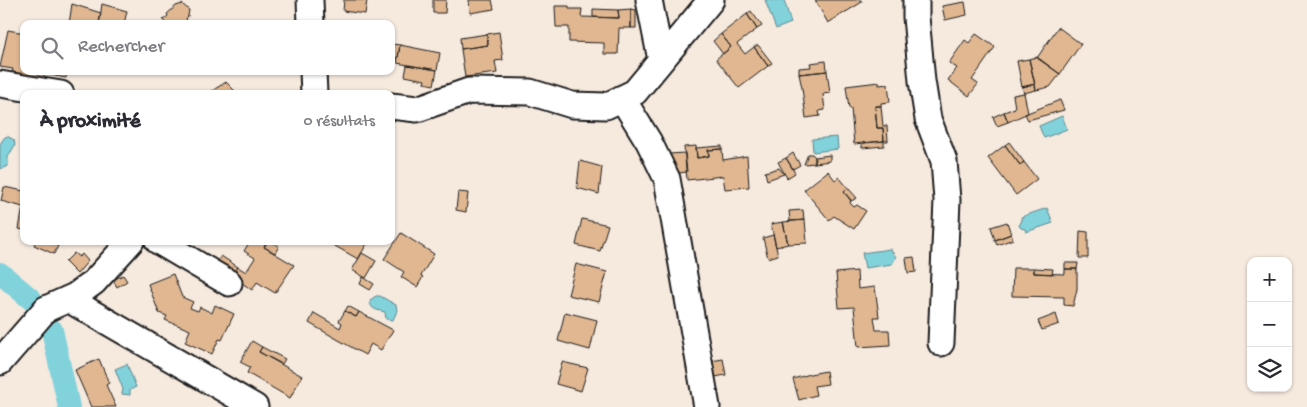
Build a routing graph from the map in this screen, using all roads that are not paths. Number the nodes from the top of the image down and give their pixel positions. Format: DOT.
graph roads {
  1 [pos="310,0"];
  2 [pos="649,0"];
  3 [pos="712,0"];
  4 [pos="916,0"];
  5 [pos="311,20"];
  6 [pos="661,60"];
  7 [pos="313,75"];
  8 [pos="0,84"];
  9 [pos="37,90"];
  10 [pos="314,90"];
  11 [pos="622,98"];
  12 [pos="395,106"];
  13 [pos="127,245"];
  14 [pos="165,245"];
  15 [pos="229,283"];
  16 [pos="68,299"];
  17 [pos="941,343"];
  18 [pos="0,362"];
  19 [pos="255,407"];
  20 [pos="707,407"];
  1 -- 5 [label="street"];
  2 -- 6 [label="street"];
  3 -- 6 [label="street"];
  4 -- 17 [label="street"];
  6 -- 11 [label="street"];
  7 -- 10 [label="street"];
  8 -- 9 [label="street"];
  11 -- 12 [label="street"];
  11 -- 20 [label="street"];
  13 -- 16 [label="street"];
  14 -- 15 [label="street"];
  16 -- 18 [label="street"];
  16 -- 19 [label="street"];
}
